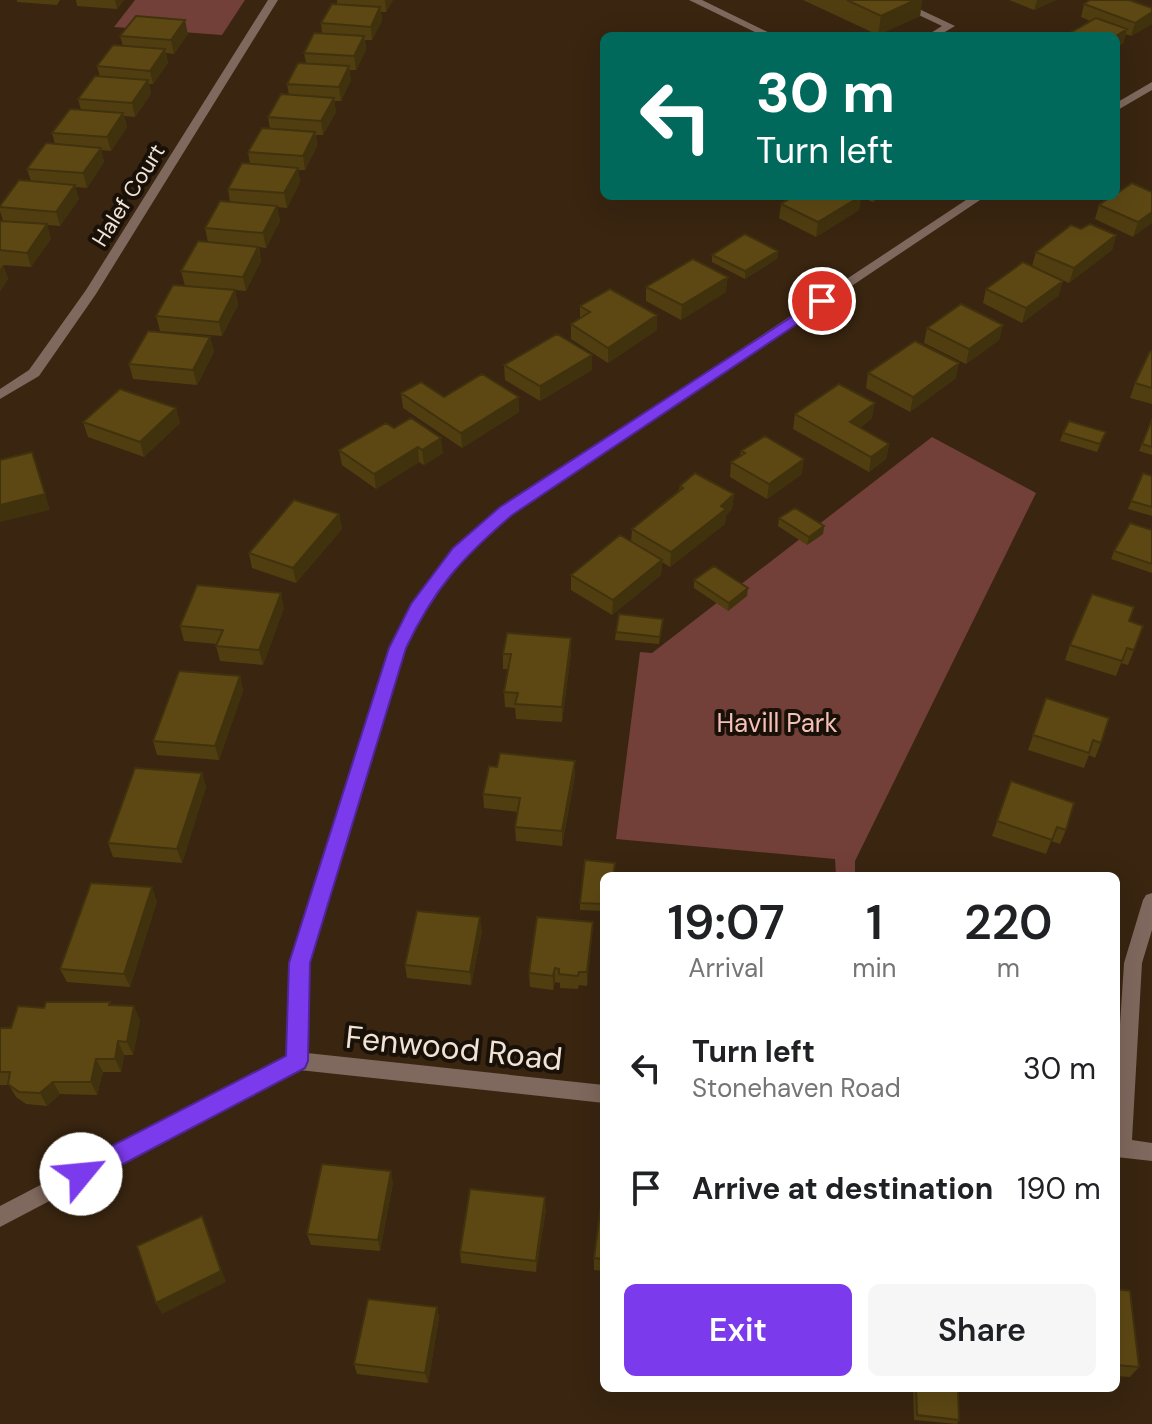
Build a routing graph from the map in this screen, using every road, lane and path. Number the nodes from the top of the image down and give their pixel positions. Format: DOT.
graph roads {
  1 [pos="273,0"];
  2 [pos="694,0"];
  3 [pos="892,0"];
  4 [pos="762,32"];
  5 [pos="939,32"];
  6 [pos="1152,85"];
  7 [pos="1120,105"];
  8 [pos="974,200"];
  9 [pos="0,395"];
  10 [pos="1152,900"];
  11 [pos="297,1061"];
  12 [pos="600,1094"];
  13 [pos="1120,1135"];
  14 [pos="1120,1148"];
  15 [pos="1152,1152"];
  16 [pos="0,1217"];
  1 -- 9 [label="street, Halef Court"];
  2 -- 4 [label="street"];
  3 -- 5 [label="street"];
  6 -- 7 [label="street"];
  8 -- 11 [label="street"];
  10 -- 13 [label="street"];
  11 -- 12 [label="street, Fenwood Road"];
  11 -- 16 [label="street"];
  14 -- 15 [label="street"];
}
